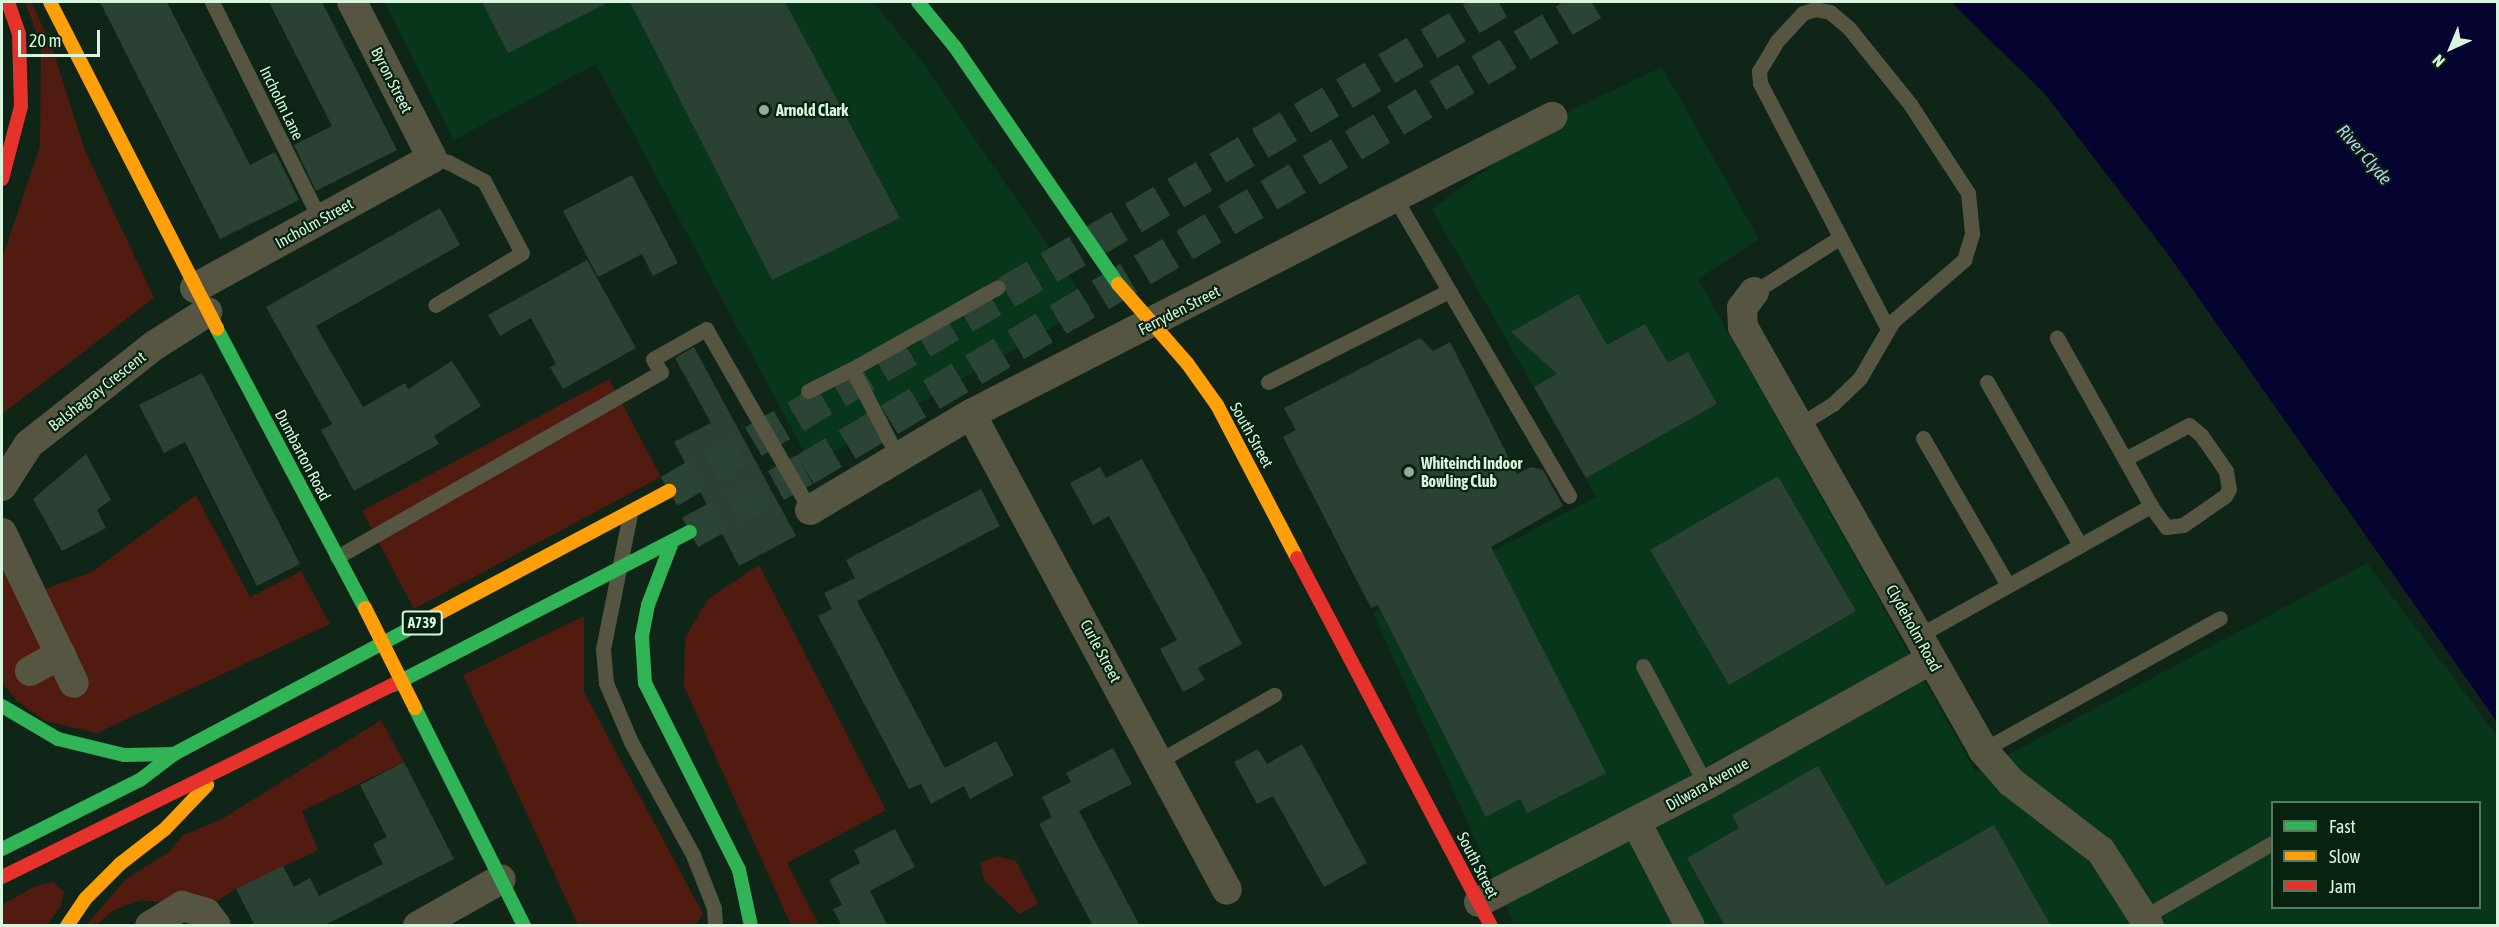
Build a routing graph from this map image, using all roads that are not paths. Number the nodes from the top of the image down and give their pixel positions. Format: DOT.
graph roads {
  1 [pos="8,2"];
  2 [pos="50,2"];
  3 [pos="213,2"];
  4 [pos="352,2"];
  5 [pos="918,2"];
  6 [pos="1552,117"];
  7 [pos="432,158"];
  8 [pos="2,178"];
  9 [pos="1395,198"];
  10 [pos="320,220"];
  11 [pos="1839,238"];
  12 [pos="998,287"];
  13 [pos="1449,291"];
  14 [pos="1754,292"];
  15 [pos="201,300"];
  16 [pos="435,305"];
  17 [pos="1152,324"];
  18 [pos="1888,329"];
  19 [pos="2057,338"];
  20 [pos="852,369"];
  21 [pos="1268,382"];
  22 [pos="1988,382"];
  23 [pos="808,391"];
  24 [pos="971,414"];
  25 [pos="1799,425"];
  26 [pos="1923,438"];
  27 [pos="898,457"];
  28 [pos="2125,459"];
  29 [pos="2,486"];
  30 [pos="669,491"];
  31 [pos="1569,496"];
  32 [pos="2151,506"];
  33 [pos="810,510"];
  34 [pos="630,514"];
  35 [pos="690,532"];
  36 [pos="2,533"];
  37 [pos="671,545"];
  38 [pos="2080,545"];
  39 [pos="337,557"];
  40 [pos="620,570"];
  41 [pos="2008,585"];
  42 [pos="2220,618"];
  43 [pos="1924,647"];
  44 [pos="61,654"];
  45 [pos="1642,666"];
  46 [pos="30,671"];
  47 [pos="74,683"];
  48 [pos="1274,695"];
  49 [pos="2,706"];
  50 [pos="1983,750"];
  51 [pos="174,754"];
  52 [pos="1159,761"];
  53 [pos="221,771"];
  54 [pos="1706,785"];
  55 [pos="1636,822"];
  56 [pos="2271,844"];
  57 [pos="2,849"];
  58 [pos="2,877"];
  59 [pos="501,879"];
  60 [pos="1227,890"];
  61 [pos="1485,914"];
  62 [pos="2147,921"];
  63 [pos="67,926"];
  64 [pos="150,926"];
  65 [pos="216,926"];
  66 [pos="418,926"];
  67 [pos="524,926"];
  68 [pos="715,926"];
  69 [pos="751,926"];
  70 [pos="1690,926"];
  1 -- 8 [label="main road"];
  2 -- 15 [label="main road, Dumbarton Road"];
  3 -- 10 [label="lane, Incholm Lane"];
  4 -- 7 [label="street, Byron Street"];
  5 -- 17 [label="main road, South Street"];
  6 -- 9 [label="street, Ferryden Street"];
  7 -- 10 [label="street, Incholm Street"];
  7 -- 16 [label="lane"];
  9 -- 13 [label="lane"];
  9 -- 17 [label="street, Ferryden Street"];
  10 -- 15 [label="street, Incholm Street"];
  11 -- 14 [label="lane"];
  11 -- 18 [label="lane"];
  11 -- 18 [label="lane"];
  12 -- 20 [label="lane"];
  13 -- 21 [label="lane"];
  13 -- 31 [label="lane"];
  14 -- 25 [label="street, Clydeholm Road"];
  15 -- 29 [label="street, Balshagray Crescent"];
  15 -- 39 [label="main road, Dumbarton Road"];
  17 -- 24 [label="street, Ferryden Street"];
  17 -- 61 [label="main road, South Street"];
  18 -- 25 [label="lane"];
  19 -- 28 [label="lane"];
  20 -- 23 [label="lane"];
  20 -- 27 [label="lane"];
  22 -- 38 [label="lane"];
  24 -- 27 [label="street, Ferryden Street"];
  24 -- 52 [label="street, Curle Street"];
  25 -- 43 [label="street, Clydeholm Road"];
  26 -- 41 [label="lane"];
  27 -- 33 [label="street, Ferryden Street"];
  28 -- 32 [label="lane"];
  28 -- 32 [label="lane"];
  30 -- 34 [label="main road, A739"];
  32 -- 38 [label="lane"];
  33 -- 39 [label="lane"];
  34 -- 40 [label="lane"];
  34 -- 51 [label="main road, A739"];
  35 -- 37 [label="main road, A739"];
  36 -- 44 [label="street"];
  37 -- 40 [label="main road, A739"];
  37 -- 69 [label="main road"];
  38 -- 41 [label="lane"];
  39 -- 59 [label="main road, Dumbarton Road, bridge"];
  40 -- 53 [label="main road, A739"];
  40 -- 68 [label="lane"];
  41 -- 43 [label="lane"];
  42 -- 50 [label="lane"];
  43 -- 50 [label="street, Clydeholm Road"];
  43 -- 54 [label="street, Dilwara Avenue"];
  44 -- 46 [label="street"];
  44 -- 47 [label="street"];
  45 -- 54 [label="lane"];
  48 -- 52 [label="lane"];
  49 -- 51 [label="main road"];
  50 -- 62 [label="street, Clydeholm Road"];
  51 -- 57 [label="main road, A739"];
  52 -- 60 [label="street, Curle Street"];
  53 -- 58 [label="main road, A739"];
  53 -- 63 [label="main road"];
  54 -- 55 [label="street, Dilwara Avenue"];
  55 -- 61 [label="street, Dilwara Avenue"];
  55 -- 70 [label="street"];
  56 -- 62 [label="lane"];
  59 -- 66 [label="street"];
  59 -- 67 [label="main road, Dumbarton Road"];
  64 -- 65 [label="street"];
}
